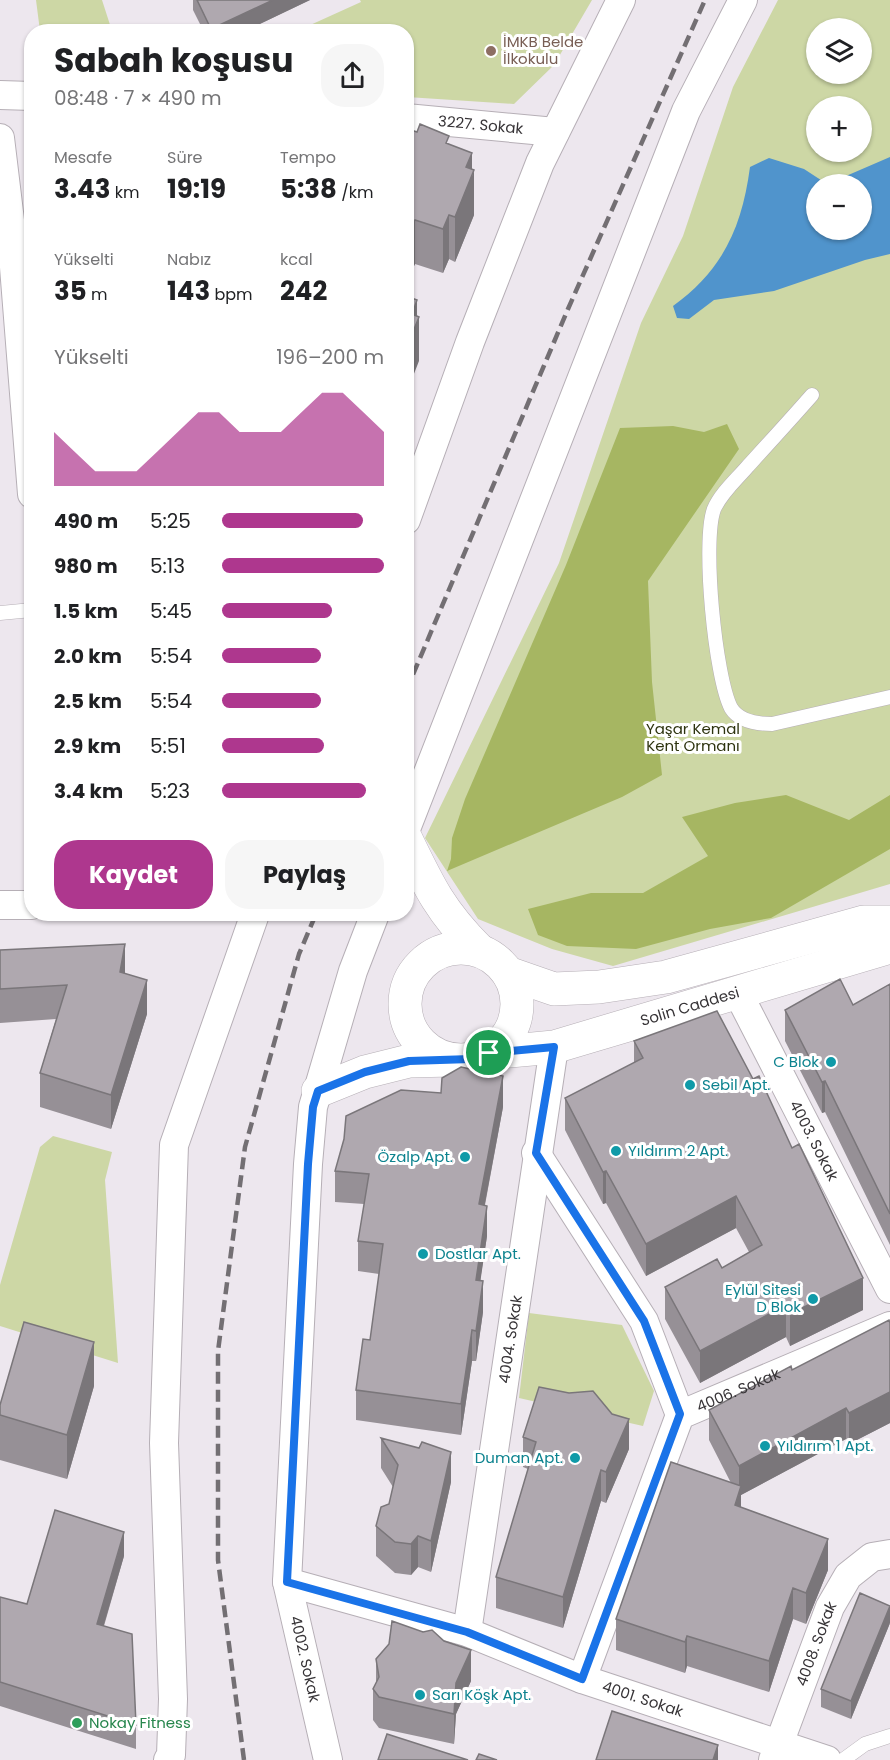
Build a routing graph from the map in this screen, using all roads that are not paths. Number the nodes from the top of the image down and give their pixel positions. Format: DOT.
graph roads {
  1 [pos="621,0"];
  2 [pos="743,0"];
  3 [pos="0,95"];
  4 [pos="24,96"];
  5 [pos="414,119"];
  6 [pos="555,132"];
  7 [pos="0,138"];
  8 [pos="5,234"];
  9 [pos="812,395"];
  10 [pos="24,417"];
  11 [pos="414,498"];
  12 [pos="24,611"];
  13 [pos="0,613"];
  14 [pos="890,697"];
  15 [pos="414,808"];
  16 [pos="414,856"];
  17 [pos="0,905"];
  18 [pos="24,905"];
  19 [pos="253,921"];
  20 [pos="372,921"];
  21 [pos="890,922"];
  22 [pos="890,947"];
  23 [pos="479,950"];
  24 [pos="508,973"];
  25 [pos="738,993"];
  26 [pos="554,1047"];
  27 [pos="489,1053"];
  28 [pos="453,1060"];
  29 [pos="318,1091"];
  30 [pos="536,1153"];
  31 [pos="890,1289"];
  32 [pos="890,1326"];
  33 [pos="680,1414"];
  34 [pos="890,1554"];
  35 [pos="287,1582"];
  36 [pos="467,1632"];
  37 [pos="582,1679"];
  38 [pos="890,1736"];
  39 [pos="776,1752"];
  40 [pos="168,1760"];
  41 [pos="328,1760"];
  42 [pos="827,1760"];
  43 [pos="843,1760"];
  1 -- 6 [label="street"];
  2 -- 15 [label="street"];
  3 -- 4 [label="street"];
  5 -- 6 [label="street, 3227. Sokak"];
  6 -- 11 [label="street"];
  7 -- 8 [label="street"];
  8 -- 10 [label="street"];
  9 -- 14 [label="lane"];
  12 -- 13 [label="lane"];
  16 -- 23 [label="street"];
  17 -- 18 [label="street"];
  19 -- 40 [label="street"];
  20 -- 29 [label="street, 4002. Sokak"];
  21 -- 24 [label="street"];
  22 -- 25 [label="street, Solin Caddesi"];
  23 -- 24 [label="street"];
  23 -- 28 [label="street"];
  24 -- 27 [label="street"];
  25 -- 26 [label="street, Solin Caddesi"];
  25 -- 31 [label="street, 4003. Sokak"];
  26 -- 27 [label="street, Solin Caddesi"];
  26 -- 30 [label="street, 4004. Sokak"];
  27 -- 28 [label="street"];
  28 -- 29 [label="street"];
  29 -- 35 [label="street, 4002. Sokak"];
  30 -- 33 [label="street"];
  30 -- 36 [label="street, 4004. Sokak"];
  32 -- 33 [label="street, 4006. Sokak"];
  33 -- 37 [label="street, 4006. Sokak"];
  34 -- 39 [label="street, 4008. Sokak"];
  35 -- 36 [label="street, 4001. Sokak"];
  35 -- 41 [label="street, 4002. Sokak"];
  36 -- 37 [label="street, 4001. Sokak"];
  37 -- 39 [label="street, 4001. Sokak"];
  38 -- 43 [label="lane"];
  39 -- 42 [label="street, 4001. Sokak"];
}
